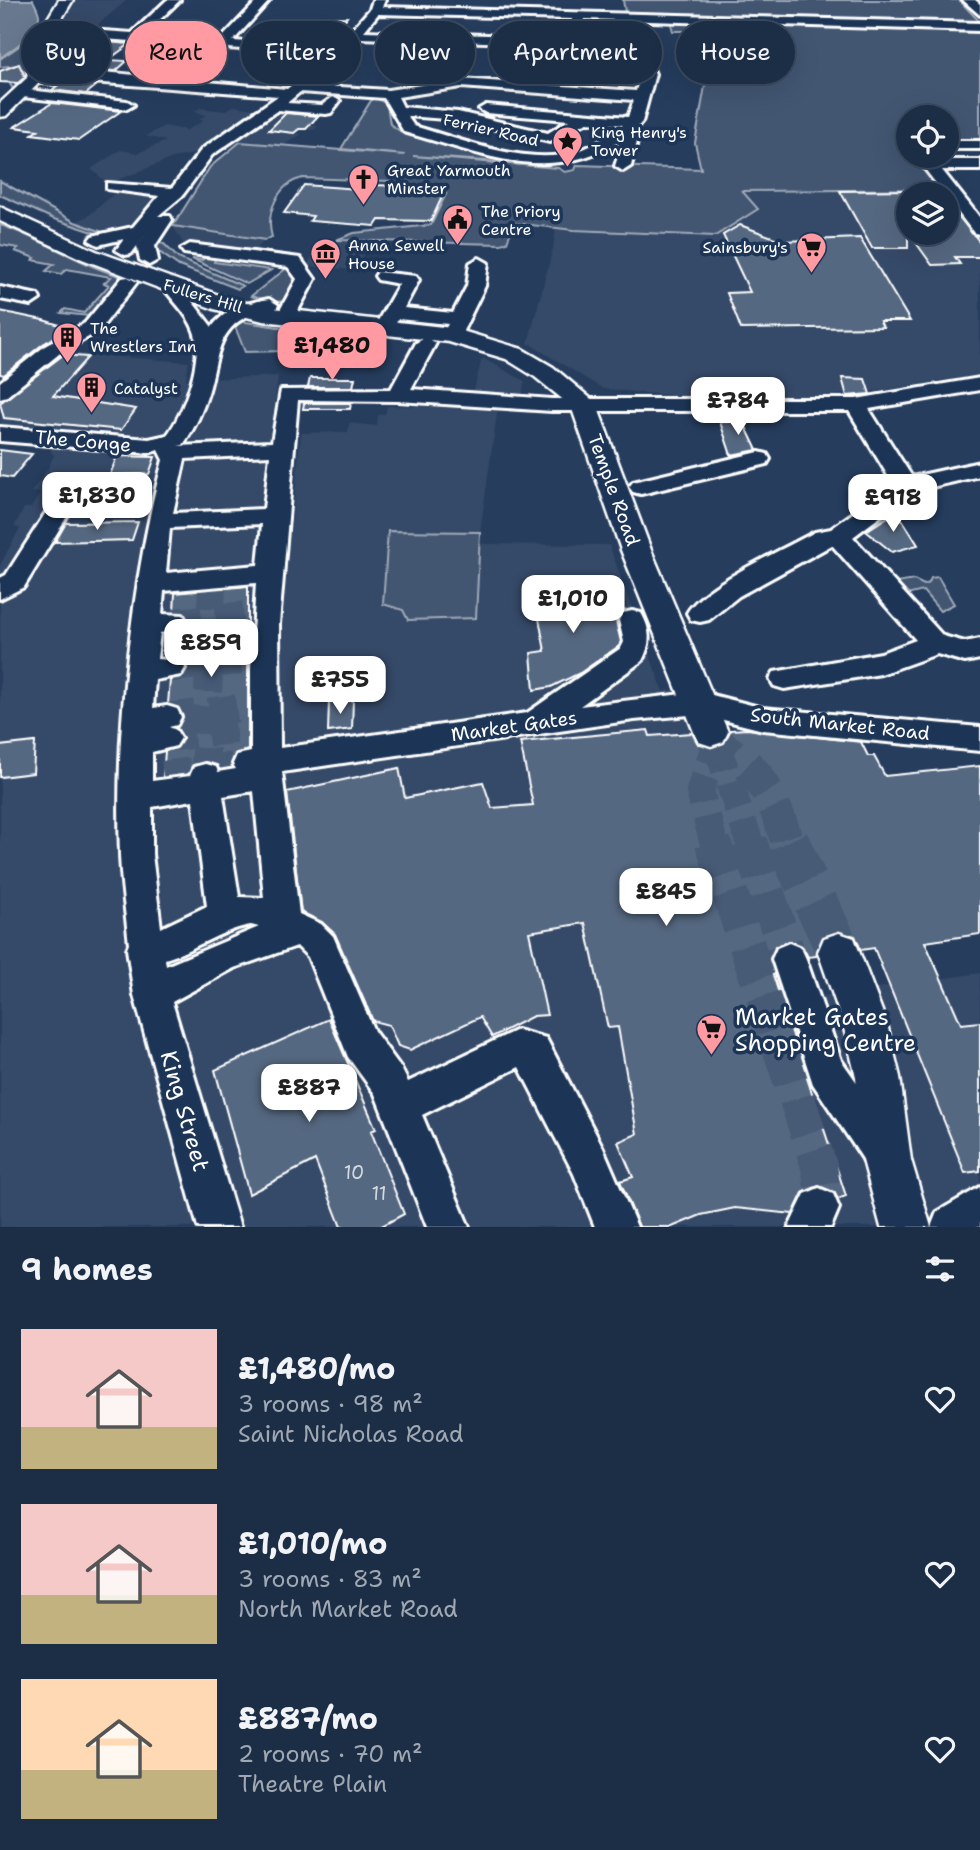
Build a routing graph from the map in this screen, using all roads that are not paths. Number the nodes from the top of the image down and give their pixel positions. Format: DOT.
graph roads {
  1 [pos="66,0"];
  2 [pos="174,0"];
  3 [pos="264,0"];
  4 [pos="616,0"];
  5 [pos="969,0"];
  6 [pos="377,5"];
  7 [pos="980,11"];
  8 [pos="579,16"];
  9 [pos="619,17"];
  10 [pos="54,21"];
  11 [pos="152,21"];
  12 [pos="578,21"];
  13 [pos="361,24"];
  14 [pos="980,27"];
  15 [pos="361,34"];
  16 [pos="489,39"];
  17 [pos="227,43"];
  18 [pos="28,84"];
  19 [pos="202,84"];
  20 [pos="300,84"];
  21 [pos="645,84"];
  22 [pos="426,87"];
  23 [pos="293,90"];
  24 [pos="19,93"];
  25 [pos="388,94"];
  26 [pos="642,96"];
  27 [pos="333,101"];
  28 [pos="127,105"];
  29 [pos="275,106"];
  30 [pos="2,108"];
  31 [pos="398,109"];
  32 [pos="458,116"];
  33 [pos="584,117"];
  34 [pos="630,127"];
  35 [pos="959,145"];
  36 [pos="980,145"];
  37 [pos="959,162"];
  38 [pos="980,164"];
  39 [pos="623,166"];
  40 [pos="933,168"];
  41 [pos="944,182"];
  42 [pos="113,186"];
  43 [pos="175,193"];
  44 [pos="0,199"];
  45 [pos="959,201"];
  46 [pos="980,201"];
  47 [pos="959,202"];
  48 [pos="0,213"];
  49 [pos="980,229"];
  50 [pos="138,231"];
  51 [pos="98,240"];
  52 [pos="125,250"];
  53 [pos="197,253"];
  54 [pos="149,260"];
  55 [pos="479,263"];
  56 [pos="384,276"];
  57 [pos="128,282"];
  58 [pos="171,286"];
  59 [pos="0,293"];
  60 [pos="31,299"];
  61 [pos="277,311"];
  62 [pos="388,320"];
  63 [pos="456,327"];
  64 [pos="426,343"];
  65 [pos="206,353"];
  66 [pos="980,384"];
  67 [pos="0,393"];
  68 [pos="398,395"];
  69 [pos="583,402"];
  70 [pos="856,405"];
  71 [pos="0,433"];
  72 [pos="168,448"];
  73 [pos="282,448"];
  74 [pos="760,458"];
  75 [pos="980,469"];
  76 [pos="906,486"];
  77 [pos="641,487"];
  78 [pos="65,500"];
  79 [pos="275,516"];
  80 [pos="159,521"];
  81 [pos="838,536"];
  82 [pos="268,573"];
  83 [pos="151,583"];
  84 [pos="0,590"];
  85 [pos="701,613"];
  86 [pos="632,620"];
  87 [pos="174,622"];
  88 [pos="147,625"];
  89 [pos="934,643"];
  90 [pos="980,649"];
  91 [pos="171,668"];
  92 [pos="142,671"];
  93 [pos="784,679"];
  94 [pos="700,703"];
  95 [pos="534,723"];
  96 [pos="711,732"];
  97 [pos="980,739"];
  98 [pos="261,768"];
  99 [pos="205,781"];
  100 [pos="147,783"];
  101 [pos="225,914"];
  102 [pos="290,924"];
  103 [pos="144,949"];
  104 [pos="839,953"];
  105 [pos="789,959"];
  106 [pos="152,995"];
  107 [pos="393,1093"];
  108 [pos="887,1160"];
  109 [pos="980,1207"];
  110 [pos="219,1227"];
  111 [pos="448,1227"];
  112 [pos="616,1227"];
  113 [pos="906,1227"];
  114 [pos="952,1227"];
  1 -- 10 [label="main road"];
  2 -- 11 [label="street"];
  3 -- 17 [label="street"];
  4 -- 9 [label="street"];
  5 -- 7 [label="street"];
  6 -- 8 [label="street"];
  6 -- 13 [label="street"];
  8 -- 9 [label="street"];
  8 -- 12 [label="street"];
  9 -- 14 [label="street"];
  15 -- 16 [label="street"];
  18 -- 24 [label="main road"];
  19 -- 23 [label="street"];
  20 -- 23 [label="street"];
  21 -- 26 [label="street"];
  22 -- 25 [label="street"];
  22 -- 26 [label="street"];
  22 -- 31 [label="street"];
  23 -- 25 [label="street"];
  23 -- 29 [label="street"];
  24 -- 28 [label="street"];
  24 -- 30 [label="main road"];
  25 -- 31 [label="street, Ferrier Road"];
  26 -- 34 [label="street"];
  27 -- 29 [label="street"];
  29 -- 43 [label="street"];
  31 -- 32 [label="street"];
  31 -- 34 [label="street, Ferrier Road"];
  32 -- 33 [label="street"];
  32 -- 33 [label="street"];
  33 -- 34 [label="street"];
  34 -- 39 [label="street"];
  35 -- 36 [label="street"];
  37 -- 38 [label="street"];
  40 -- 41 [label="street"];
  42 -- 43 [label="street"];
  43 -- 50 [label="street"];
  43 -- 54 [label="street"];
  44 -- 51 [label="main road, Fullers Hill"];
  45 -- 46 [label="street"];
  47 -- 49 [label="street"];
  48 -- 58 [label="main road, Fullers Hill"];
  50 -- 51 [label="street"];
  50 -- 52 [label="street"];
  51 -- 52 [label="main road, Fullers Hill"];
  52 -- 54 [label="main road, Fullers Hill"];
  52 -- 58 [label="main road"];
  53 -- 61 [label="street"];
  54 -- 61 [label="main road, Fullers Hill"];
  55 -- 63 [label="street"];
  56 -- 62 [label="street"];
  57 -- 67 [label="street"];
  58 -- 61 [label="main road, Fullers Hill"];
  58 -- 65 [label="street"];
  59 -- 60 [label="street"];
  61 -- 62 [label="main road"];
  61 -- 65 [label="street"];
  62 -- 63 [label="main road"];
  63 -- 69 [label="main road"];
  64 -- 68 [label="street"];
  65 -- 72 [label="street"];
  66 -- 70 [label="street"];
  68 -- 69 [label="street"];
  68 -- 73 [label="street"];
  69 -- 70 [label="street"];
  69 -- 94 [label="main road, Temple Road"];
  70 -- 76 [label="street"];
  71 -- 72 [label="street, The Conge"];
  72 -- 73 [label="street, The Conge"];
  72 -- 80 [label="street, King Street"];
  73 -- 79 [label="street"];
  74 -- 77 [label="street"];
  75 -- 76 [label="street"];
  76 -- 81 [label="street"];
  78 -- 84 [label="street"];
  79 -- 80 [label="street"];
  79 -- 82 [label="street"];
  80 -- 83 [label="street, King Street"];
  81 -- 85 [label="street"];
  81 -- 89 [label="street"];
  82 -- 83 [label="street"];
  82 -- 98 [label="street"];
  83 -- 88 [label="street, King Street"];
  86 -- 95 [label="street"];
  87 -- 88 [label="street"];
  88 -- 92 [label="street, King Street"];
  89 -- 90 [label="street"];
  89 -- 93 [label="street"];
  91 -- 92 [label="street"];
  92 -- 100 [label="street, King Street"];
  94 -- 95 [label="street, Market Gates"];
  94 -- 96 [label="main road, Temple Road"];
  94 -- 97 [label="street, South Market Road"];
  95 -- 98 [label="street, Market Gates"];
  98 -- 99 [label="street, Market Gates"];
  98 -- 102 [label="street"];
  99 -- 100 [label="street"];
  99 -- 101 [label="street"];
  100 -- 103 [label="street, King Street"];
  101 -- 102 [label="street"];
  101 -- 103 [label="street"];
  102 -- 106 [label="street"];
  102 -- 107 [label="street"];
  103 -- 106 [label="street, King Street"];
  104 -- 108 [label="main road"];
  105 -- 108 [label="street"];
  106 -- 110 [label="street, King Street"];
  107 -- 111 [label="street"];
  107 -- 112 [label="street"];
  108 -- 113 [label="main road"];
  109 -- 114 [label="street"];
}
